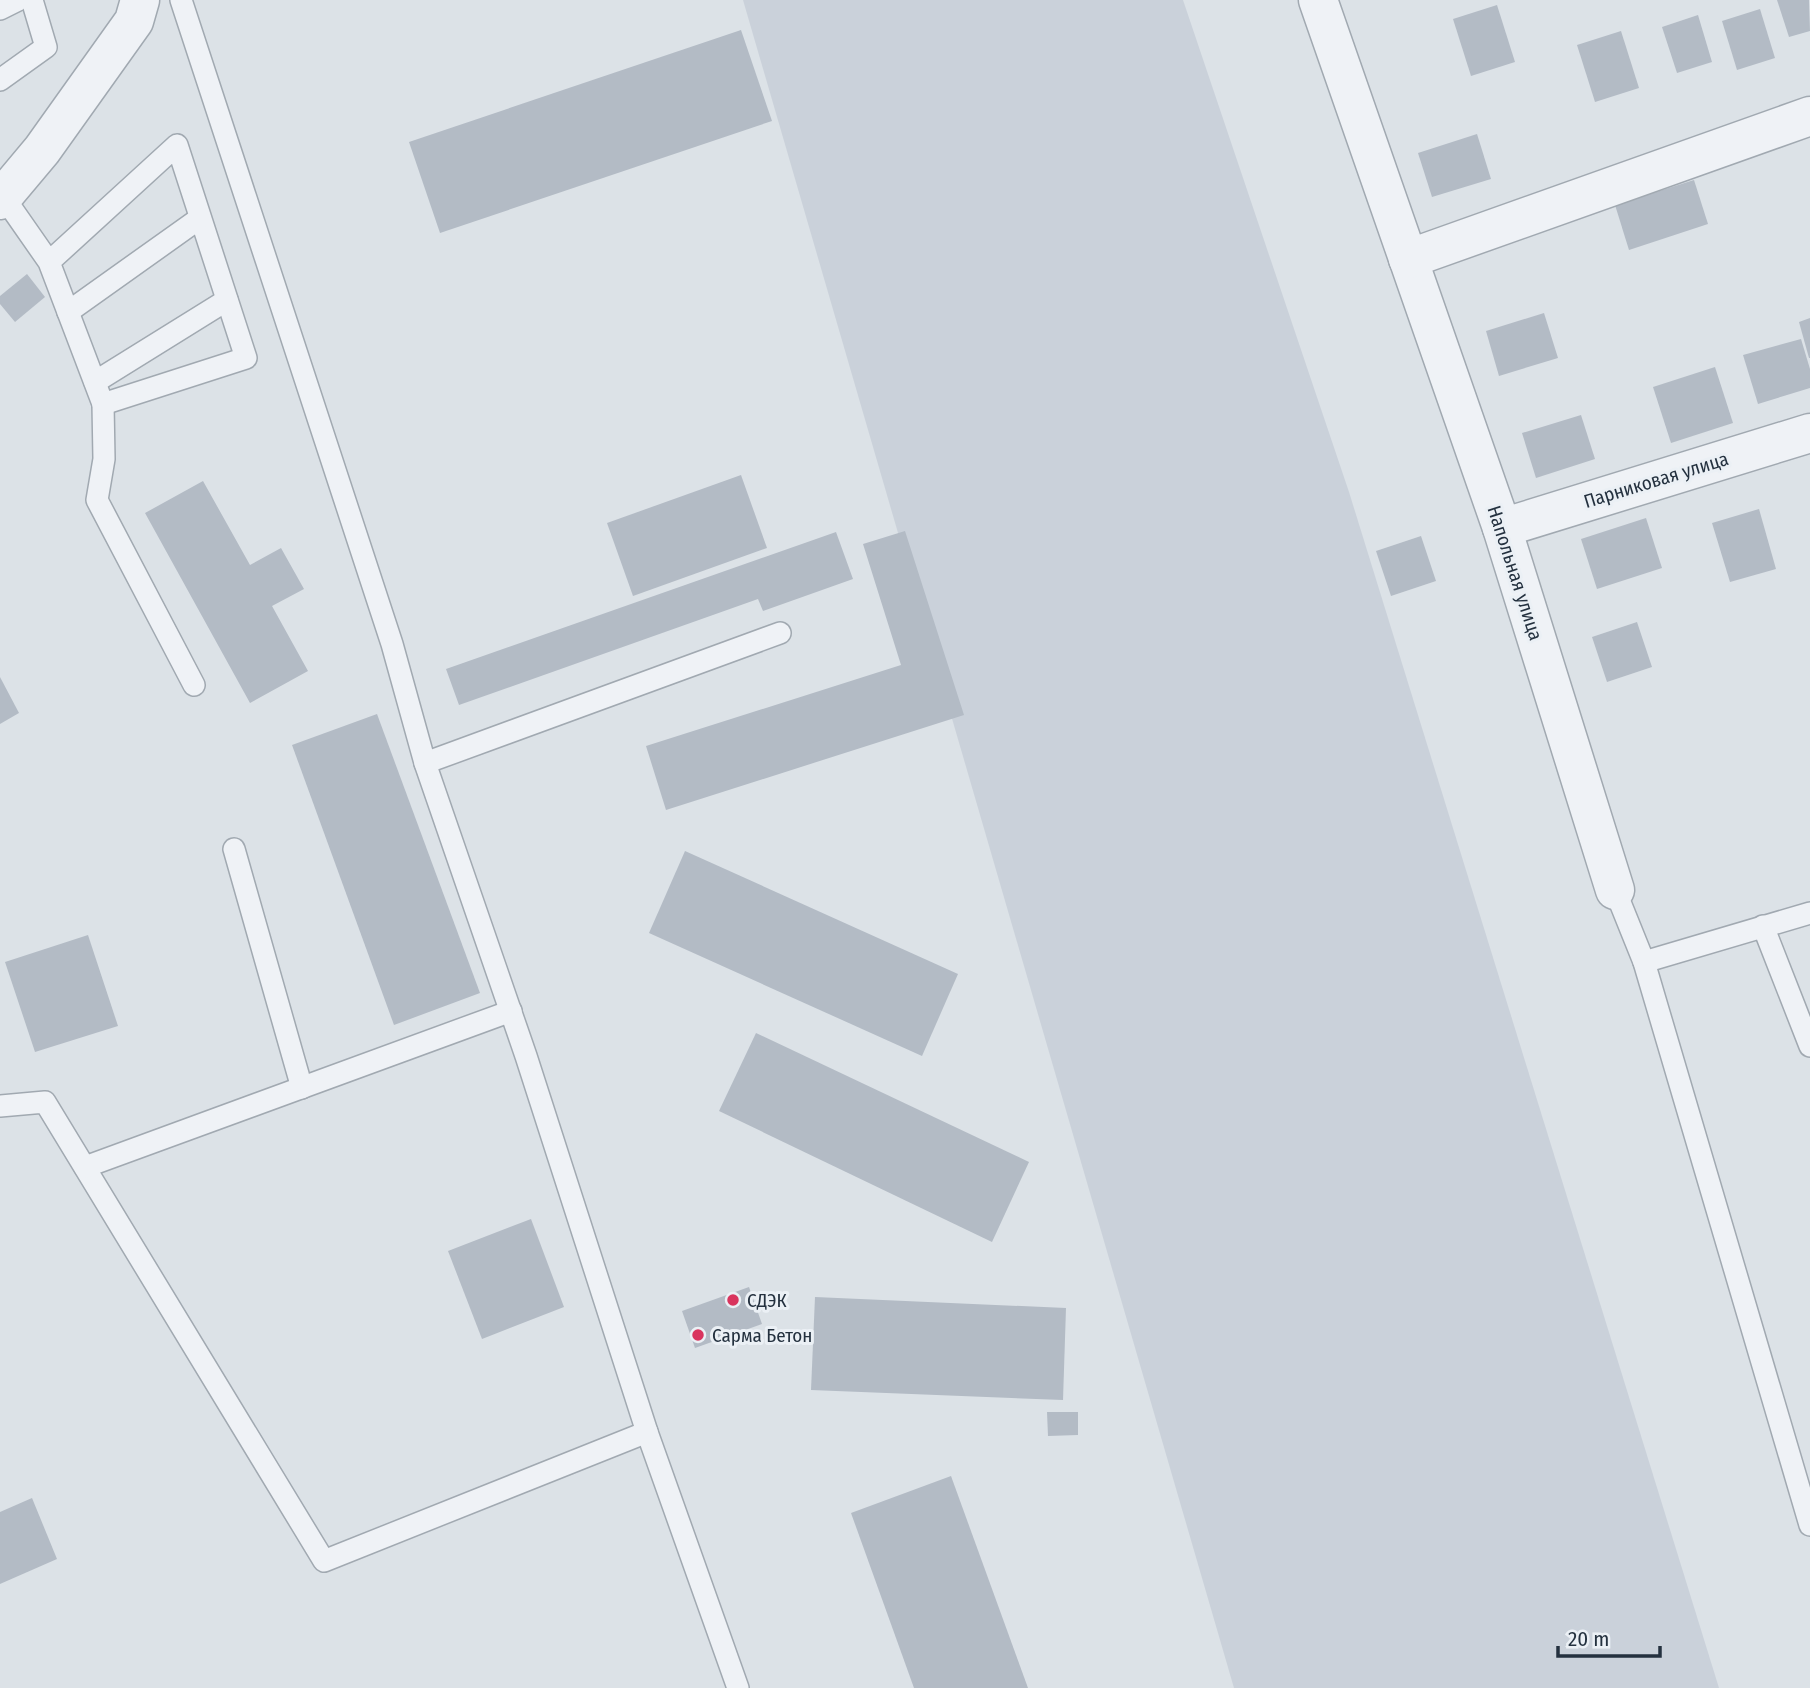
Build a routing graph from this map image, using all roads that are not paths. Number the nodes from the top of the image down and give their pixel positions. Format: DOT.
graph roads {
  1 [pos="18,0"];
  2 [pos="32,0"];
  3 [pos="140,0"];
  4 [pos="181,0"];
  5 [pos="1318,0"];
  6 [pos="0,9"];
  7 [pos="0,80"];
  8 [pos="1810,116"];
  9 [pos="2,198"];
  10 [pos="200,218"];
  11 [pos="1408,259"];
  12 [pos="49,262"];
  13 [pos="226,300"];
  14 [pos="68,312"];
  15 [pos="95,382"];
  16 [pos="103,404"];
  17 [pos="1810,433"];
  18 [pos="1502,528"];
  19 [pos="780,633"];
  20 [pos="194,685"];
  21 [pos="425,763"];
  22 [pos="233,849"];
  23 [pos="1615,890"];
  24 [pos="1810,913"];
  25 [pos="1763,926"];
  26 [pos="1644,962"];
  27 [pos="510,1011"];
  28 [pos="1810,1046"];
  29 [pos="302,1088"];
  30 [pos="0,1106"];
  31 [pos="85,1167"];
  32 [pos="647,1432"];
  33 [pos="1810,1525"];
  34 [pos="738,1688"];
  1 -- 6 [label="lane"];
  2 -- 7 [label="lane"];
  3 -- 9 [label="street"];
  4 -- 21 [label="lane"];
  5 -- 11 [label="street, Напольная улица"];
  8 -- 11 [label="street"];
  9 -- 12 [label="lane"];
  10 -- 12 [label="lane"];
  10 -- 13 [label="lane"];
  10 -- 14 [label="lane"];
  11 -- 18 [label="street, Напольная улица"];
  12 -- 14 [label="lane"];
  13 -- 15 [label="lane"];
  13 -- 16 [label="lane"];
  14 -- 15 [label="lane"];
  15 -- 16 [label="lane"];
  16 -- 20 [label="lane"];
  17 -- 18 [label="street, Парниковая улица"];
  18 -- 23 [label="street, Напольная улица"];
  19 -- 21 [label="lane"];
  21 -- 27 [label="lane"];
  22 -- 29 [label="lane"];
  23 -- 26 [label="lane"];
  24 -- 25 [label="lane"];
  25 -- 26 [label="lane"];
  25 -- 28 [label="lane"];
  26 -- 33 [label="lane"];
  27 -- 29 [label="lane"];
  27 -- 32 [label="lane"];
  29 -- 31 [label="lane"];
  30 -- 31 [label="lane"];
  31 -- 32 [label="lane"];
  32 -- 34 [label="lane"];
}
